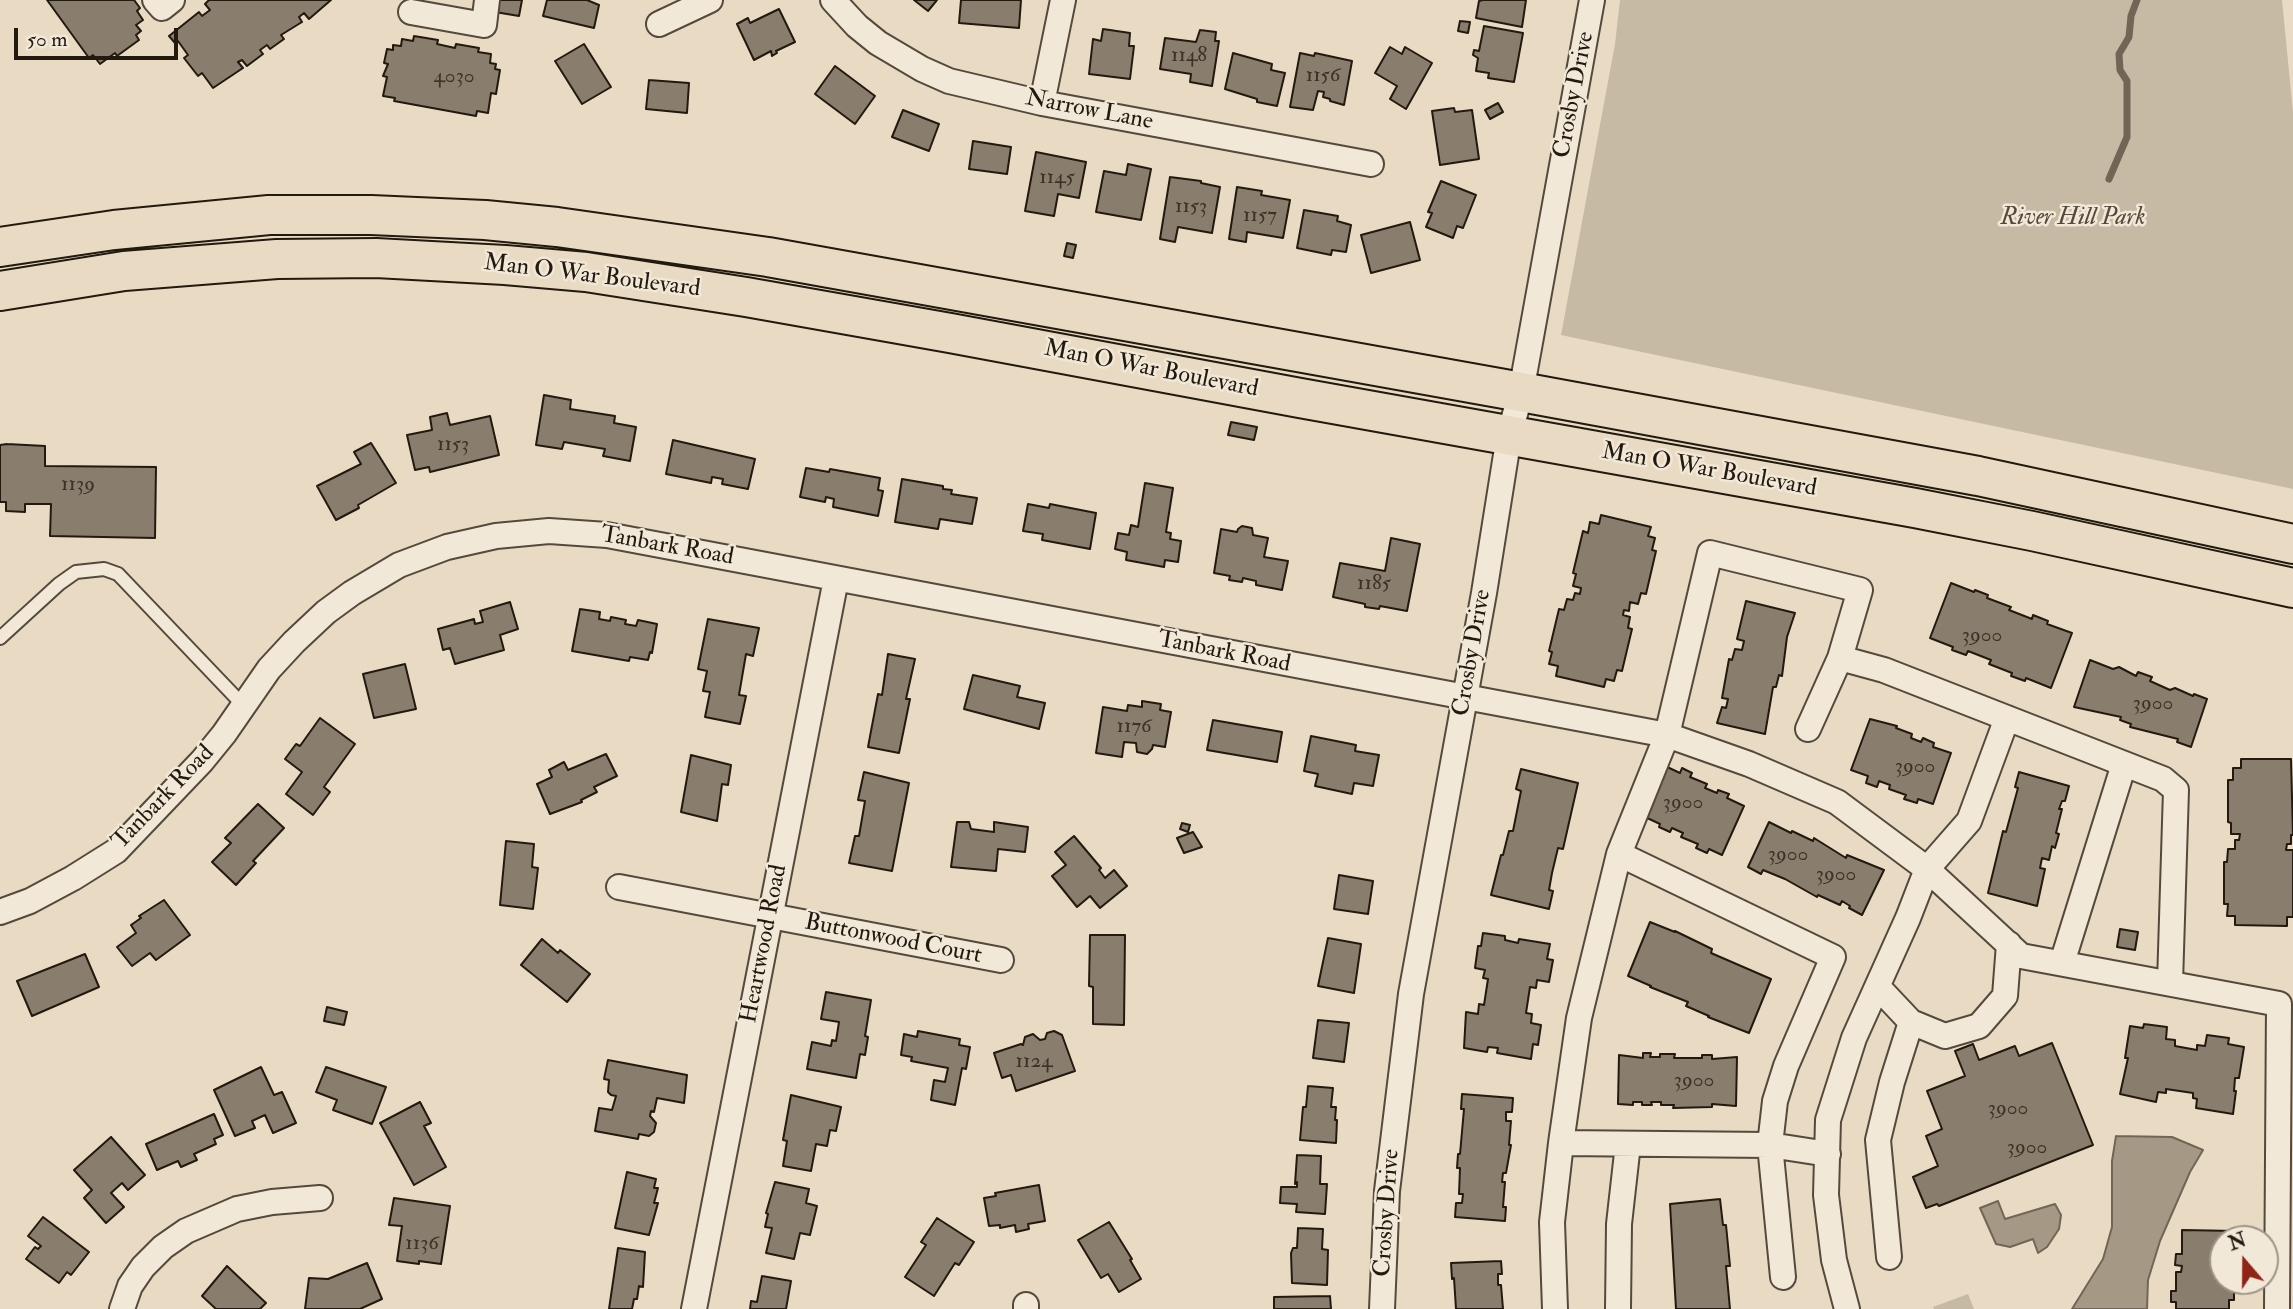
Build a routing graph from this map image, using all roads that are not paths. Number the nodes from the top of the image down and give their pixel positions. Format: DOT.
graph roads {
  1 [pos="155,0"];
  2 [pos="172,0"];
  3 [pos="487,0"];
  4 [pos="710,0"];
  5 [pos="833,0"];
  6 [pos="1063,0"];
  7 [pos="1592,0"];
  8 [pos="411,12"];
  9 [pos="659,24"];
  10 [pos="1042,103"];
  11 [pos="1371,164"];
  12 [pos="0,247"];
  13 [pos="0,291"];
  14 [pos="1521,392"];
  15 [pos="1509,436"];
  16 [pos="2293,544"];
  17 [pos="836,579"];
  18 [pos="2293,588"];
  19 [pos="0,638"];
  20 [pos="1840,658"];
  21 [pos="1464,698"];
  22 [pos="243,705"];
  23 [pos="2007,718"];
  24 [pos="1808,729"];
  25 [pos="1667,735"];
  26 [pos="2124,764"];
  27 [pos="1619,853"];
  28 [pos="1927,869"];
  29 [pos="619,887"];
  30 [pos="0,912"];
  31 [pos="770,916"];
  32 [pos="2008,944"];
  33 [pos="1001,960"];
  34 [pos="2062,963"];
  35 [pos="2170,983"];
  36 [pos="1878,987"];
  37 [pos="1911,1022"];
  38 [pos="1561,1143"];
  39 [pos="1628,1143"];
  40 [pos="1770,1145"];
  41 [pos="1828,1154"];
  42 [pos="320,1198"];
  43 [pos="1889,1257"];
  44 [pos="1783,1277"];
  45 [pos="122,1309"];
  46 [pos="694,1309"];
  47 [pos="1382,1309"];
  48 [pos="1555,1309"];
  49 [pos="1618,1309"];
  50 [pos="1847,1309"];
  51 [pos="2277,1309"];
  1 -- 2 [label="street"];
  3 -- 8 [label="street"];
  4 -- 9 [label="street"];
  5 -- 10 [label="street, Narrow Lane"];
  6 -- 10 [label="street"];
  7 -- 14 [label="street, Crosby Drive"];
  10 -- 11 [label="street, Narrow Lane"];
  12 -- 14 [label="main road, Man O War Boulevard"];
  13 -- 15 [label="main road, Man O War Boulevard"];
  14 -- 15 [label="street, Crosby Drive"];
  14 -- 16 [label="main road, Man O War Boulevard"];
  15 -- 18 [label="main road, Man O War Boulevard"];
  15 -- 21 [label="street, Crosby Drive"];
  17 -- 21 [label="street, Tanbark Road"];
  17 -- 22 [label="street, Tanbark Road"];
  17 -- 31 [label="street, Heartwood Road"];
  19 -- 22 [label="lane"];
  20 -- 23 [label="street"];
  20 -- 24 [label="street"];
  20 -- 25 [label="street"];
  21 -- 25 [label="street, Tanbark Road"];
  21 -- 47 [label="street, Crosby Drive"];
  22 -- 30 [label="street, Tanbark Road"];
  23 -- 26 [label="street"];
  23 -- 28 [label="street"];
  25 -- 27 [label="street"];
  25 -- 28 [label="street, Tanbark Road"];
  26 -- 34 [label="street"];
  26 -- 35 [label="street"];
  27 -- 38 [label="street"];
  27 -- 40 [label="street"];
  28 -- 32 [label="street, Tanbark Road"];
  28 -- 36 [label="street"];
  29 -- 31 [label="street, Buttonwood Court"];
  31 -- 33 [label="street, Buttonwood Court"];
  31 -- 46 [label="street, Heartwood Road"];
  32 -- 34 [label="street, Tanbark Road"];
  32 -- 37 [label="street"];
  34 -- 35 [label="street, Tanbark Road"];
  35 -- 51 [label="street, Tanbark Road"];
  36 -- 37 [label="street"];
  36 -- 41 [label="street"];
  37 -- 43 [label="street"];
  38 -- 39 [label="street"];
  38 -- 48 [label="street"];
  39 -- 40 [label="street"];
  39 -- 49 [label="street"];
  40 -- 41 [label="street"];
  40 -- 44 [label="street"];
  41 -- 50 [label="street"];
  42 -- 45 [label="street"];
}
